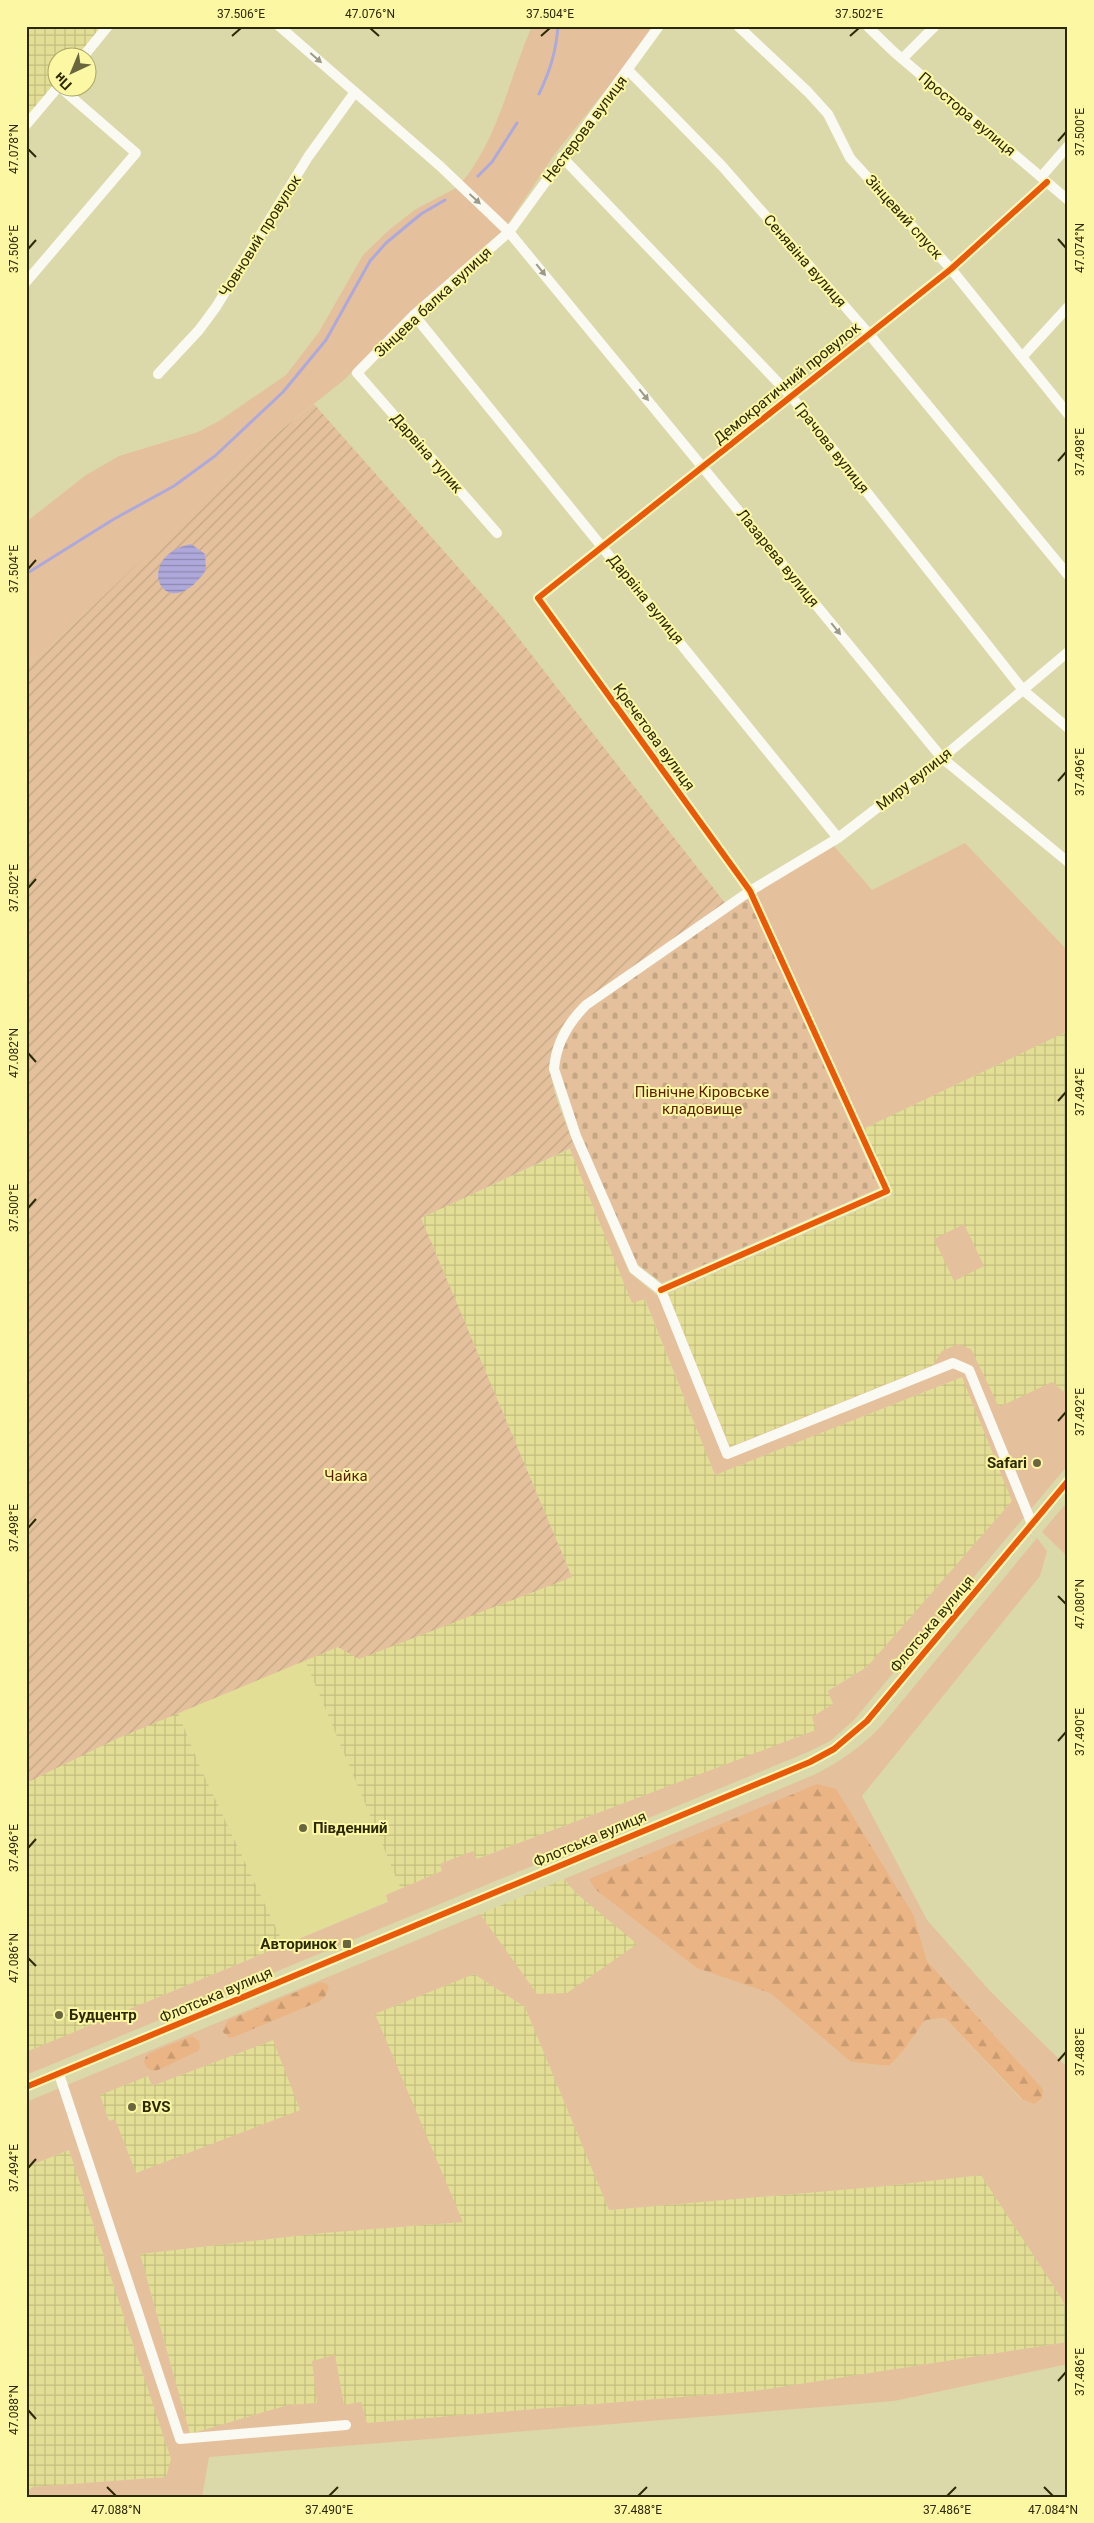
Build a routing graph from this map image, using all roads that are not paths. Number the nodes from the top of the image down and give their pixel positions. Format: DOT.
graph roads {
  1 [pos="108,26"];
  2 [pos="279,26"];
  3 [pos="660,26"];
  4 [pos="738,26"];
  5 [pos="867,26"];
  6 [pos="935,26"];
  7 [pos="90,48"];
  8 [pos="902,59"];
  9 [pos="628,71"];
  10 [pos="355,92"];
  11 [pos="49,98"];
  12 [pos="72,98"];
  13 [pos="26,125"];
  14 [pos="1068,146"];
  15 [pos="562,157"];
  16 [pos="1044,179"];
  17 [pos="1068,200"];
  18 [pos="510,232"];
  19 [pos="951,269"];
  20 [pos="26,282"];
  21 [pos="1068,307"];
  22 [pos="414,315"];
  23 [pos="869,334"];
  24 [pos="1022,357"];
  25 [pos="357,373"];
  26 [pos="158,374"];
  27 [pos="791,396"];
  28 [pos="1068,414"];
  29 [pos="703,467"];
  30 [pos="497,533"];
  31 [pos="603,546"];
  32 [pos="1068,575"];
  33 [pos="538,598"];
  34 [pos="1068,652"];
  35 [pos="1023,690"];
  36 [pos="1068,728"];
  37 [pos="942,758"];
  38 [pos="838,838"];
  39 [pos="1068,862"];
  40 [pos="750,891"];
  41 [pos="661,1290"];
  42 [pos="1068,1481"];
  43 [pos="1032,1524"];
  44 [pos="59,2074"];
  45 [pos="26,2087"];
  46 [pos="346,2424"];
  1 -- 7 [label="street"];
  2 -- 10 [label="street, one-way"];
  3 -- 9 [label="street, Нестерова вулиця"];
  4 -- 19 [label="street, Зінцевий спуск"];
  5 -- 8 [label="street, Простора вулиця"];
  6 -- 8 [label="street"];
  8 -- 16 [label="street, Простора вулиця"];
  9 -- 15 [label="street, Нестерова вулиця"];
  9 -- 23 [label="street, Сенявіна вулиця"];
  10 -- 18 [label="street, one-way"];
  10 -- 26 [label="street, Човновий провулок"];
  11 -- 13 [label="street"];
  12 -- 20 [label="street"];
  14 -- 16 [label="street, Демократичний провулок"];
  15 -- 18 [label="street, Нестерова вулиця"];
  15 -- 27 [label="street, Грачова вулиця"];
  16 -- 17 [label="street, Простора вулиця"];
  16 -- 19 [label="street, Демократичний провулок"];
  18 -- 22 [label="street, Зінцева балка вулиця"];
  18 -- 29 [label="street, Лазарева вулиця, one-way"];
  19 -- 23 [label="street, Демократичний провулок"];
  19 -- 24 [label="street, Зінцевий спуск"];
  21 -- 24 [label="street"];
  22 -- 25 [label="street, Зінцева балка вулиця"];
  22 -- 31 [label="street, Дарвіна вулиця"];
  23 -- 27 [label="street, Демократичний провулок"];
  23 -- 32 [label="street, Сенявіна вулиця"];
  24 -- 28 [label="street, Зінцевий спуск"];
  25 -- 30 [label="street, Дарвіна тупик"];
  27 -- 29 [label="street, Демократичний провулок"];
  27 -- 35 [label="street, Грачова вулиця"];
  29 -- 31 [label="street, Демократичний провулок"];
  29 -- 37 [label="street, Лазарева вулиця, one-way"];
  31 -- 33 [label="street, Демократичний провулок"];
  31 -- 38 [label="street, Дарвіна вулиця"];
  33 -- 40 [label="street, Кречетова вулиця"];
  34 -- 35 [label="street, Миру вулиця"];
  35 -- 36 [label="street, Грачова вулиця"];
  35 -- 37 [label="street, Миру вулиця"];
  37 -- 38 [label="street, Миру вулиця"];
  37 -- 39 [label="street, Лазарева вулиця"];
  38 -- 40 [label="street, Миру вулиця"];
  40 -- 41 [label="street, Миру вулиця"];
  40 -- 41 [label="street, Кречетова вулиця"];
  41 -- 43 [label="street"];
  42 -- 43 [label="street, Флотська вулиця"];
  43 -- 44 [label="street, Флотська вулиця"];
  44 -- 45 [label="street, Флотська вулиця"];
  44 -- 46 [label="street"];
}
